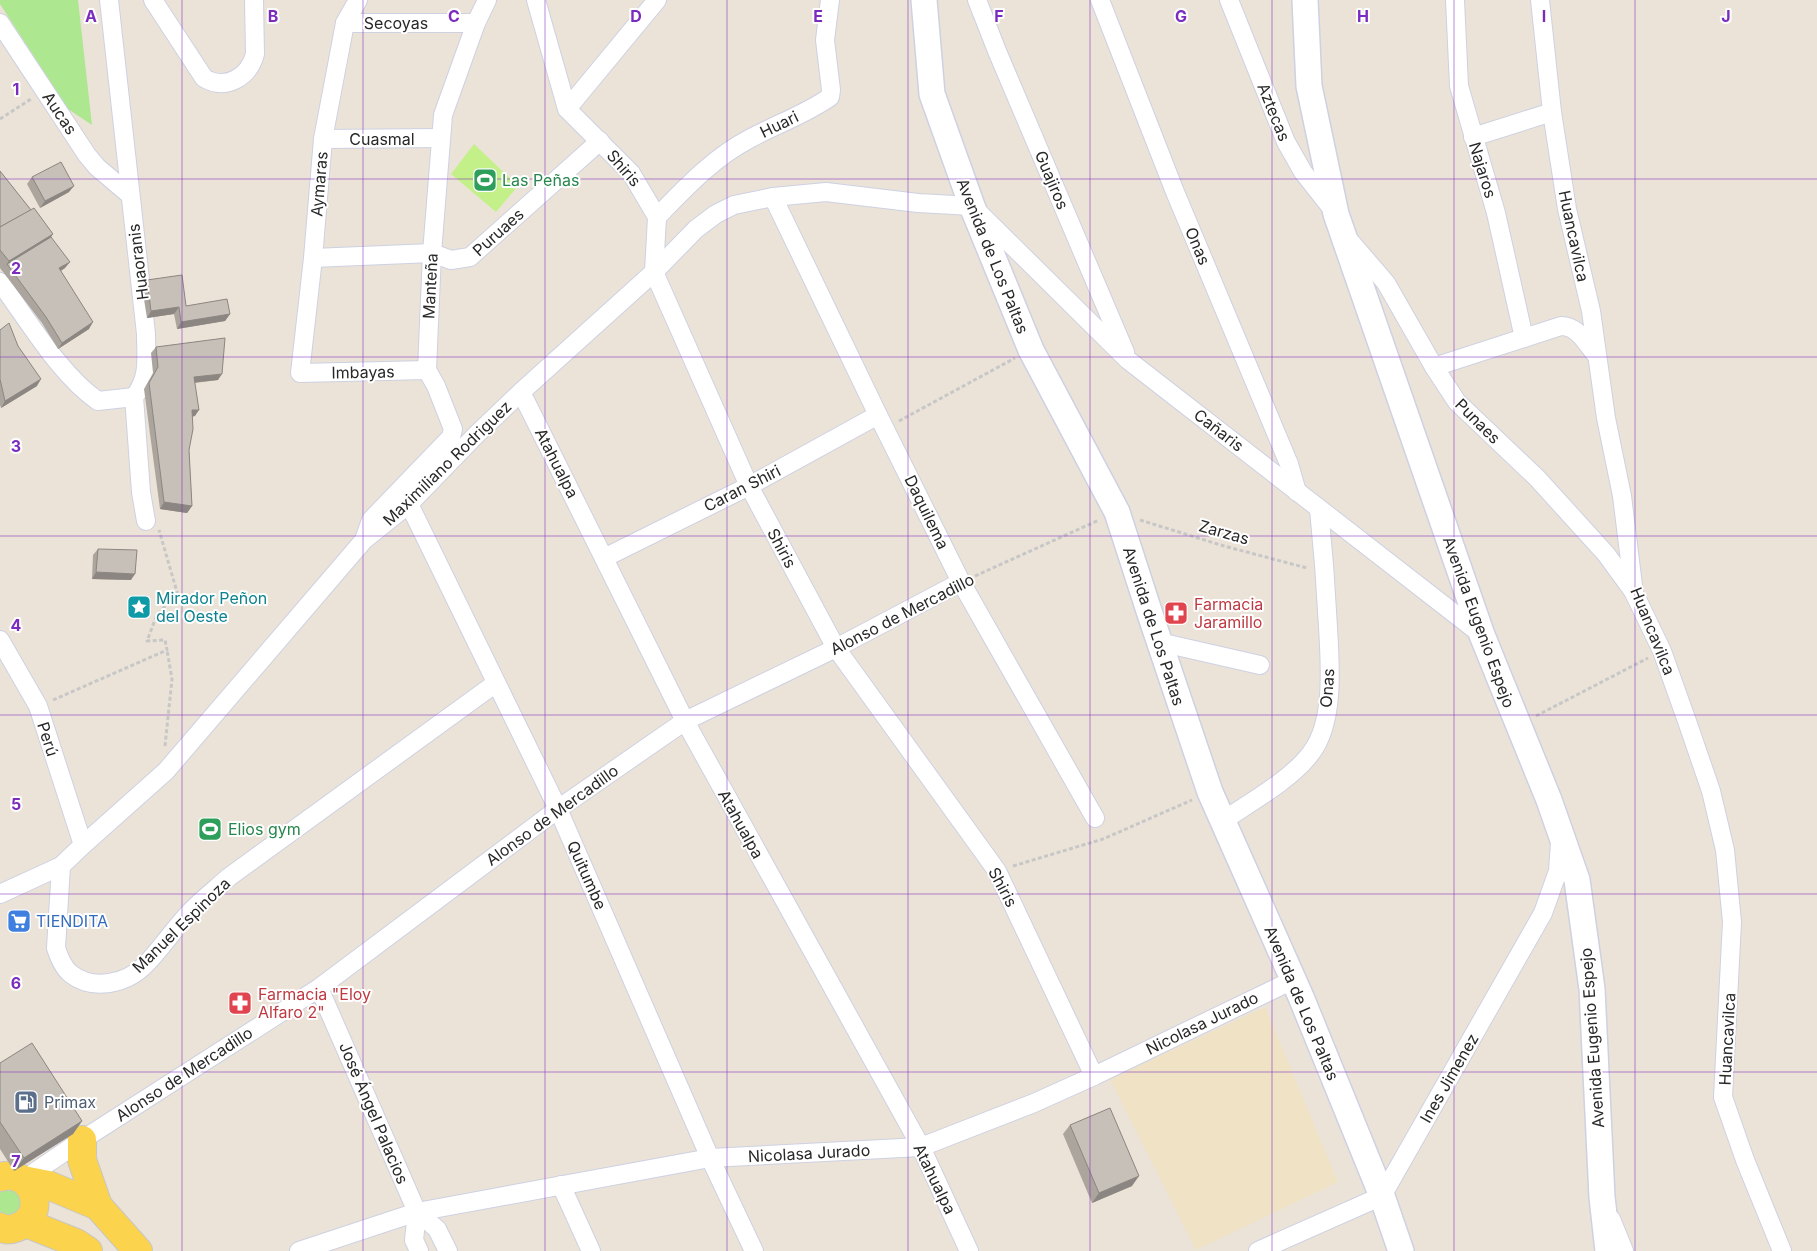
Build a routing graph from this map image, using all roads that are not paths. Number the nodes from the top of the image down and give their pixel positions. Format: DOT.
graph roads {
  1 [pos="109,0"];
  2 [pos="153,0"];
  3 [pos="254,0"];
  4 [pos="358,0"];
  5 [pos="487,0"];
  6 [pos="536,0"];
  7 [pos="657,0"];
  8 [pos="830,0"];
  9 [pos="924,0"];
  10 [pos="977,0"];
  11 [pos="1100,0"];
  12 [pos="1229,0"];
  13 [pos="1305,0"];
  14 [pos="1455,0"];
  15 [pos="1540,0"];
  16 [pos="0,23"];
  17 [pos="345,23"];
  18 [pos="476,23"];
  19 [pos="567,109"];
  20 [pos="1552,112"];
  21 [pos="1473,137"];
  22 [pos="440,138"];
  23 [pos="323,139"];
  24 [pos="600,141"];
  25 [pos="130,195"];
  26 [pos="773,197"];
  27 [pos="972,206"];
  28 [pos="657,217"];
  29 [pos="1340,224"];
  30 [pos="432,253"];
  31 [pos="313,258"];
  32 [pos="654,272"];
  33 [pos="0,282"];
  34 [pos="1524,338"];
  35 [pos="1598,358"];
  36 [pos="1128,360"];
  37 [pos="1434,367"];
  38 [pos="427,370"];
  39 [pos="300,374"];
  40 [pos="521,392"];
  41 [pos="134,397"];
  42 [pos="882,422"];
  43 [pos="749,486"];
  44 [pos="1297,492"];
  45 [pos="409,504"];
  46 [pos="1319,509"];
  47 [pos="146,521"];
  48 [pos="364,540"];
  49 [pos="604,558"];
  50 [pos="961,582"];
  51 [pos="1634,593"];
  52 [pos="1482,635"];
  53 [pos="0,640"];
  54 [pos="1159,642"];
  55 [pos="836,648"];
  56 [pos="1260,665"];
  57 [pos="496,683"];
  58 [pos="684,722"];
  59 [pos="558,809"];
  60 [pos="1095,818"];
  61 [pos="1224,820"];
  62 [pos="1560,834"];
  63 [pos="82,845"];
  64 [pos="61,866"];
  65 [pos="0,894"];
  66 [pos="1293,980"];
  67 [pos="319,988"];
  68 [pos="1094,1076"];
  69 [pos="82,1140"];
  70 [pos="920,1147"];
  71 [pos="710,1158"];
  72 [pos="7,1176"];
  73 [pos="561,1185"];
  74 [pos="1382,1196"];
  75 [pos="1602,1197"];
  76 [pos="98,1206"];
  77 [pos="417,1212"];
  78 [pos="7,1227"];
  79 [pos="88,1251"];
  80 [pos="138,1251"];
  81 [pos="299,1251"];
  82 [pos="419,1251"];
  83 [pos="448,1251"];
  84 [pos="591,1251"];
  85 [pos="754,1251"];
  86 [pos="969,1251"];
  87 [pos="1258,1251"];
  88 [pos="1401,1251"];
  89 [pos="1608,1251"];
  90 [pos="1624,1251"];
  91 [pos="1782,1251"];
  1 -- 25 [label="street, Huaoranis"];
  2 -- 3 [label="street"];
  4 -- 17 [label="street, Aymaras"];
  5 -- 18 [label="street, Manteña"];
  6 -- 19 [label="street"];
  7 -- 19 [label="street"];
  8 -- 28 [label="street, Huari"];
  9 -- 27 [label="main road, Avenida de Los Paltas"];
  10 -- 36 [label="street, Guajiros"];
  11 -- 44 [label="street, Onas"];
  12 -- 29 [label="street, Aztecas"];
  13 -- 29 [label="main road, Avenida Eugenio Espejo"];
  14 -- 21 [label="street, Najaros"];
  15 -- 20 [label="street, Huancavilca"];
  16 -- 25 [label="street, Aucas"];
  17 -- 18 [label="street, Secoyas"];
  17 -- 23 [label="street, Aymaras"];
  18 -- 22 [label="street, Manteña"];
  19 -- 24 [label="street, Shiris"];
  20 -- 21 [label="street"];
  20 -- 35 [label="street, Huancavilca"];
  21 -- 34 [label="street, Najaros"];
  22 -- 23 [label="street, Cuasmal"];
  22 -- 30 [label="street, Manteña"];
  23 -- 31 [label="street, Aymaras"];
  24 -- 28 [label="street, Shiris"];
  24 -- 30 [label="street, Puruaes"];
  25 -- 41 [label="street, Huaoranis"];
  26 -- 27 [label="street, Maximiliano Rodriguez"];
  26 -- 32 [label="street, Maximiliano Rodriguez"];
  26 -- 42 [label="street, Daquilema"];
  27 -- 36 [label="street, Cañaris"];
  27 -- 54 [label="main road, Avenida de Los Paltas"];
  28 -- 32 [label="street, Shiris"];
  29 -- 37 [label="street, Punaes"];
  29 -- 52 [label="main road, Avenida Eugenio Espejo"];
  30 -- 31 [label="street, Puruaes"];
  30 -- 38 [label="street, Manteña"];
  31 -- 39 [label="street, Aymaras"];
  32 -- 40 [label="street, Maximiliano Rodriguez"];
  32 -- 43 [label="street, Shiris"];
  33 -- 41 [label="street"];
  34 -- 35 [label="street"];
  34 -- 37 [label="street"];
  35 -- 51 [label="street, Huancavilca"];
  36 -- 44 [label="street, Cañaris"];
  37 -- 51 [label="street, Punaes"];
  38 -- 39 [label="street, Imbayas"];
  38 -- 48 [label="street, Manteña"];
  40 -- 45 [label="street, Maximiliano Rodriguez"];
  40 -- 49 [label="street, Atahualpa"];
  41 -- 47 [label="street"];
  42 -- 43 [label="street, Caran Shiri"];
  42 -- 50 [label="street, Daquilema"];
  43 -- 49 [label="street, Caran Shiri"];
  43 -- 55 [label="street, Shiris"];
  44 -- 46 [label="street, Cañaris"];
  45 -- 48 [label="street, Maximiliano Rodriguez"];
  45 -- 57 [label="street, Quitumbe"];
  46 -- 52 [label="street, Cañaris"];
  46 -- 61 [label="street, Onas"];
  48 -- 63 [label="street, Maximiliano Rodriguez"];
  49 -- 58 [label="street, Atahualpa"];
  50 -- 55 [label="street, Alonso de Mercadillo"];
  50 -- 60 [label="street, Daquilema"];
  51 -- 91 [label="street, Huancavilca"];
  52 -- 62 [label="main road, Avenida Eugenio Espejo"];
  53 -- 63 [label="street, Perú"];
  54 -- 56 [label="street"];
  54 -- 61 [label="main road, Avenida de Los Paltas"];
  55 -- 58 [label="street, Alonso de Mercadillo"];
  55 -- 68 [label="street, Shiris"];
  57 -- 59 [label="street, Quitumbe"];
  57 -- 64 [label="street, Manuel Espinoza"];
  58 -- 59 [label="street, Alonso de Mercadillo"];
  58 -- 70 [label="street, Atahualpa"];
  59 -- 67 [label="street, Alonso de Mercadillo"];
  59 -- 71 [label="street, Quitumbe"];
  61 -- 66 [label="main road, Avenida de Los Paltas"];
  62 -- 74 [label="street, Ines Jimenez"];
  62 -- 75 [label="main road, Avenida Eugenio Espejo"];
  63 -- 64 [label="street, Maximiliano Rodriguez"];
  64 -- 65 [label="street, Maximiliano Rodriguez"];
  66 -- 68 [label="street, Nicolasa Jurado"];
  66 -- 74 [label="main road, Avenida de Los Paltas"];
  67 -- 69 [label="street, Alonso de Mercadillo"];
  67 -- 77 [label="street, José Ángel Palacios"];
  68 -- 70 [label="street, Nicolasa Jurado"];
  69 -- 72 [label="street, Alonso de Mercadillo"];
  69 -- 76 [label="main road"];
  70 -- 71 [label="street, Nicolasa Jurado"];
  70 -- 86 [label="street, Atahualpa"];
  71 -- 73 [label="street, Nicolasa Jurado"];
  71 -- 85 [label="street, Quitumbe"];
  72 -- 76 [label="main road"];
  72 -- 78 [label="main road"];
  73 -- 77 [label="street, Nicolasa Jurado"];
  73 -- 84 [label="street"];
  74 -- 87 [label="street"];
  74 -- 88 [label="main road, Avenida de Los Paltas"];
  75 -- 89 [label="main road, Avenida Eugenio Espejo"];
  75 -- 90 [label="street"];
  76 -- 80 [label="main road"];
  77 -- 81 [label="street, Nicolasa Jurado"];
  77 -- 82 [label="street, José Ángel Palacios"];
  77 -- 83 [label="street, José Ángel Palacios"];
  78 -- 79 [label="main road"];
}
